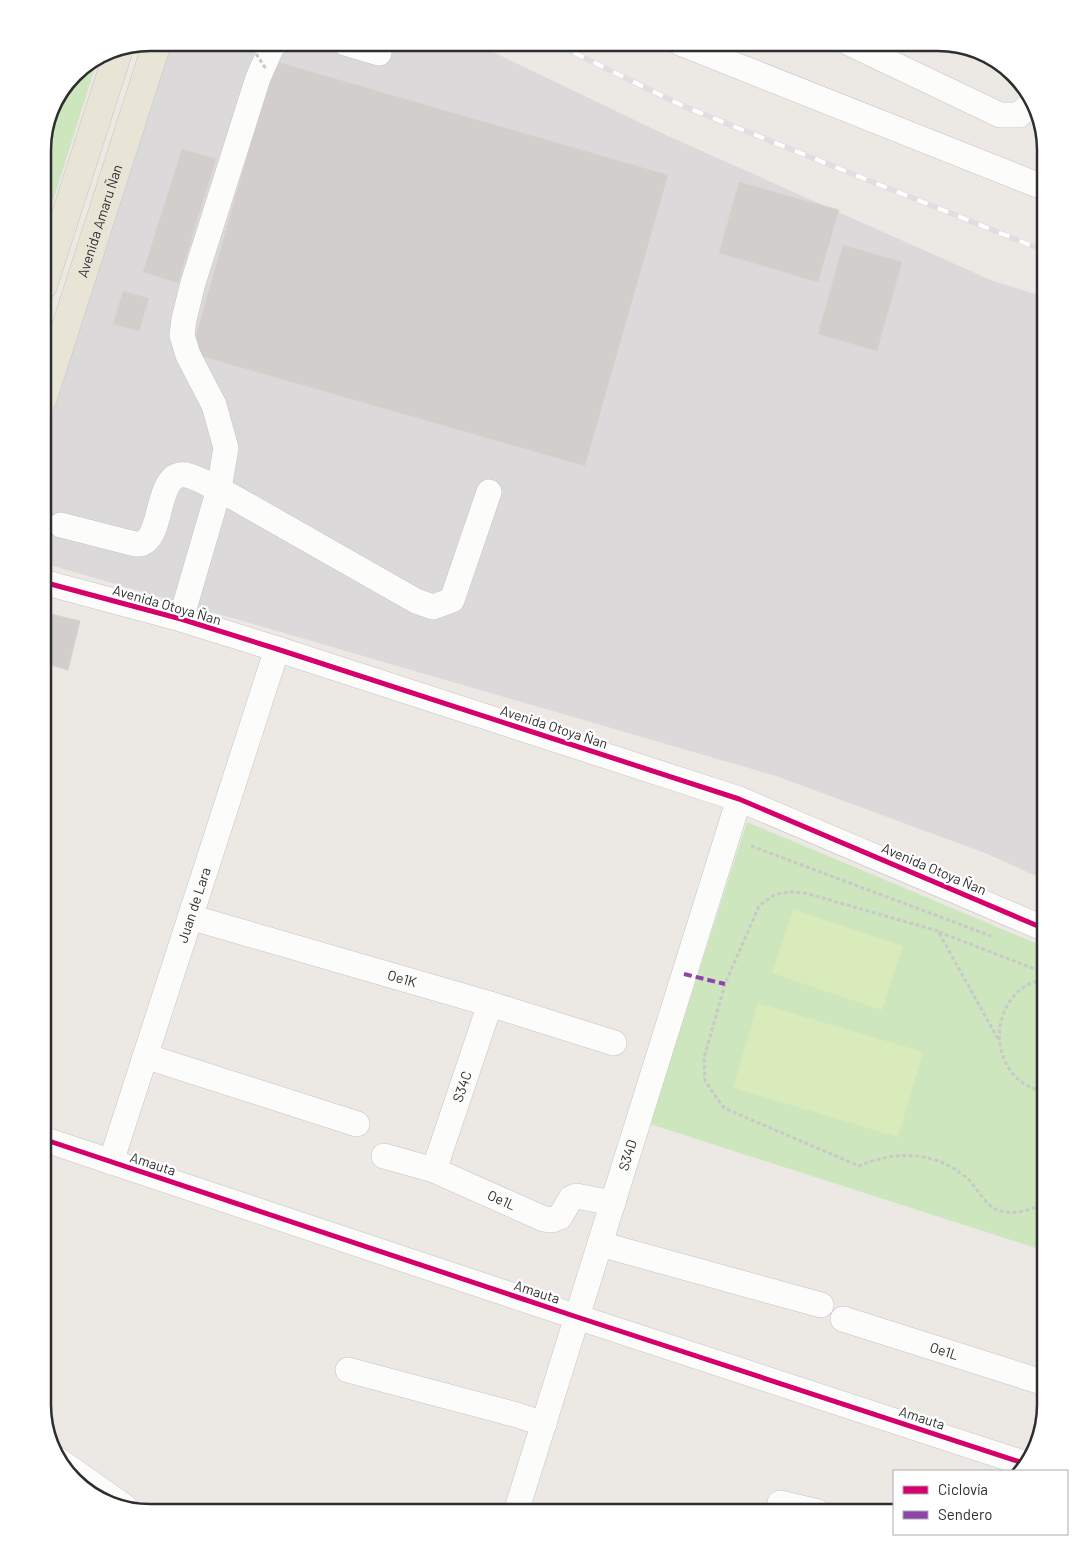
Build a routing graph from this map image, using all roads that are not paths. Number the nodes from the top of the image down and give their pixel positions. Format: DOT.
graph roads {
  1 [pos="153,51"];
  2 [pos="270,51"];
  3 [pos="372,51"];
  4 [pos="702,51"];
  5 [pos="866,51"];
  6 [pos="378,53"];
  7 [pos="116,58"];
  8 [pos="1027,108"];
  9 [pos="1037,184"];
  10 [pos="51,261"];
  11 [pos="51,373"];
  12 [pos="219,489"];
  13 [pos="489,492"];
  14 [pos="61,525"];
  15 [pos="51,584"];
  16 [pos="181,619"];
  17 [pos="277,649"];
  18 [pos="738,799"];
  19 [pos="190,917"];
  20 [pos="1037,924"];
  21 [pos="490,1004"];
  22 [pos="614,1043"];
  23 [pos="145,1056"];
  24 [pos="357,1124"];
  25 [pos="51,1142"];
  26 [pos="384,1156"];
  27 [pos="111,1162"];
  28 [pos="434,1170"];
  29 [pos="613,1203"];
  30 [pos="600,1244"];
  31 [pos="820,1305"];
  32 [pos="577,1317"];
  33 [pos="843,1319"];
  34 [pos="348,1370"];
  35 [pos="1037,1380"];
  36 [pos="544,1424"];
  37 [pos="1019,1462"];
  38 [pos="780,1503"];
  39 [pos="519,1504"];
  40 [pos="784,1504"];
  1 -- 11 [label="main road, Avenida Amaru Ñan"];
  2 -- 12 [label="street"];
  3 -- 6 [label="street"];
  4 -- 9 [label="street"];
  5 -- 8 [label="street"];
  7 -- 10 [label="main road"];
  12 -- 13 [label="street"];
  12 -- 14 [label="street"];
  12 -- 16 [label="street"];
  15 -- 16 [label="street, Avenida Otoya Ñan"];
  16 -- 17 [label="street, Avenida Otoya Ñan"];
  17 -- 18 [label="street, Avenida Otoya Ñan"];
  17 -- 19 [label="street, Juan de Lara"];
  18 -- 20 [label="street, Avenida Otoya Ñan"];
  18 -- 29 [label="street, S34D"];
  19 -- 21 [label="street, Oe1K"];
  19 -- 23 [label="street, Juan de Lara"];
  21 -- 22 [label="street, Oe1K"];
  21 -- 28 [label="street, S34C"];
  23 -- 24 [label="street"];
  23 -- 27 [label="street, Juan de Lara"];
  25 -- 27 [label="street, Amauta"];
  26 -- 28 [label="street, Oe1L"];
  27 -- 32 [label="street, Amauta"];
  28 -- 29 [label="street, Oe1L"];
  29 -- 30 [label="street, S34D"];
  30 -- 31 [label="street"];
  30 -- 32 [label="street, S34D"];
  32 -- 36 [label="street, S34D"];
  32 -- 37 [label="street, Amauta"];
  33 -- 35 [label="street, Oe1L"];
  34 -- 36 [label="street"];
  36 -- 39 [label="street, S34D"];
  38 -- 40 [label="street"];
}
